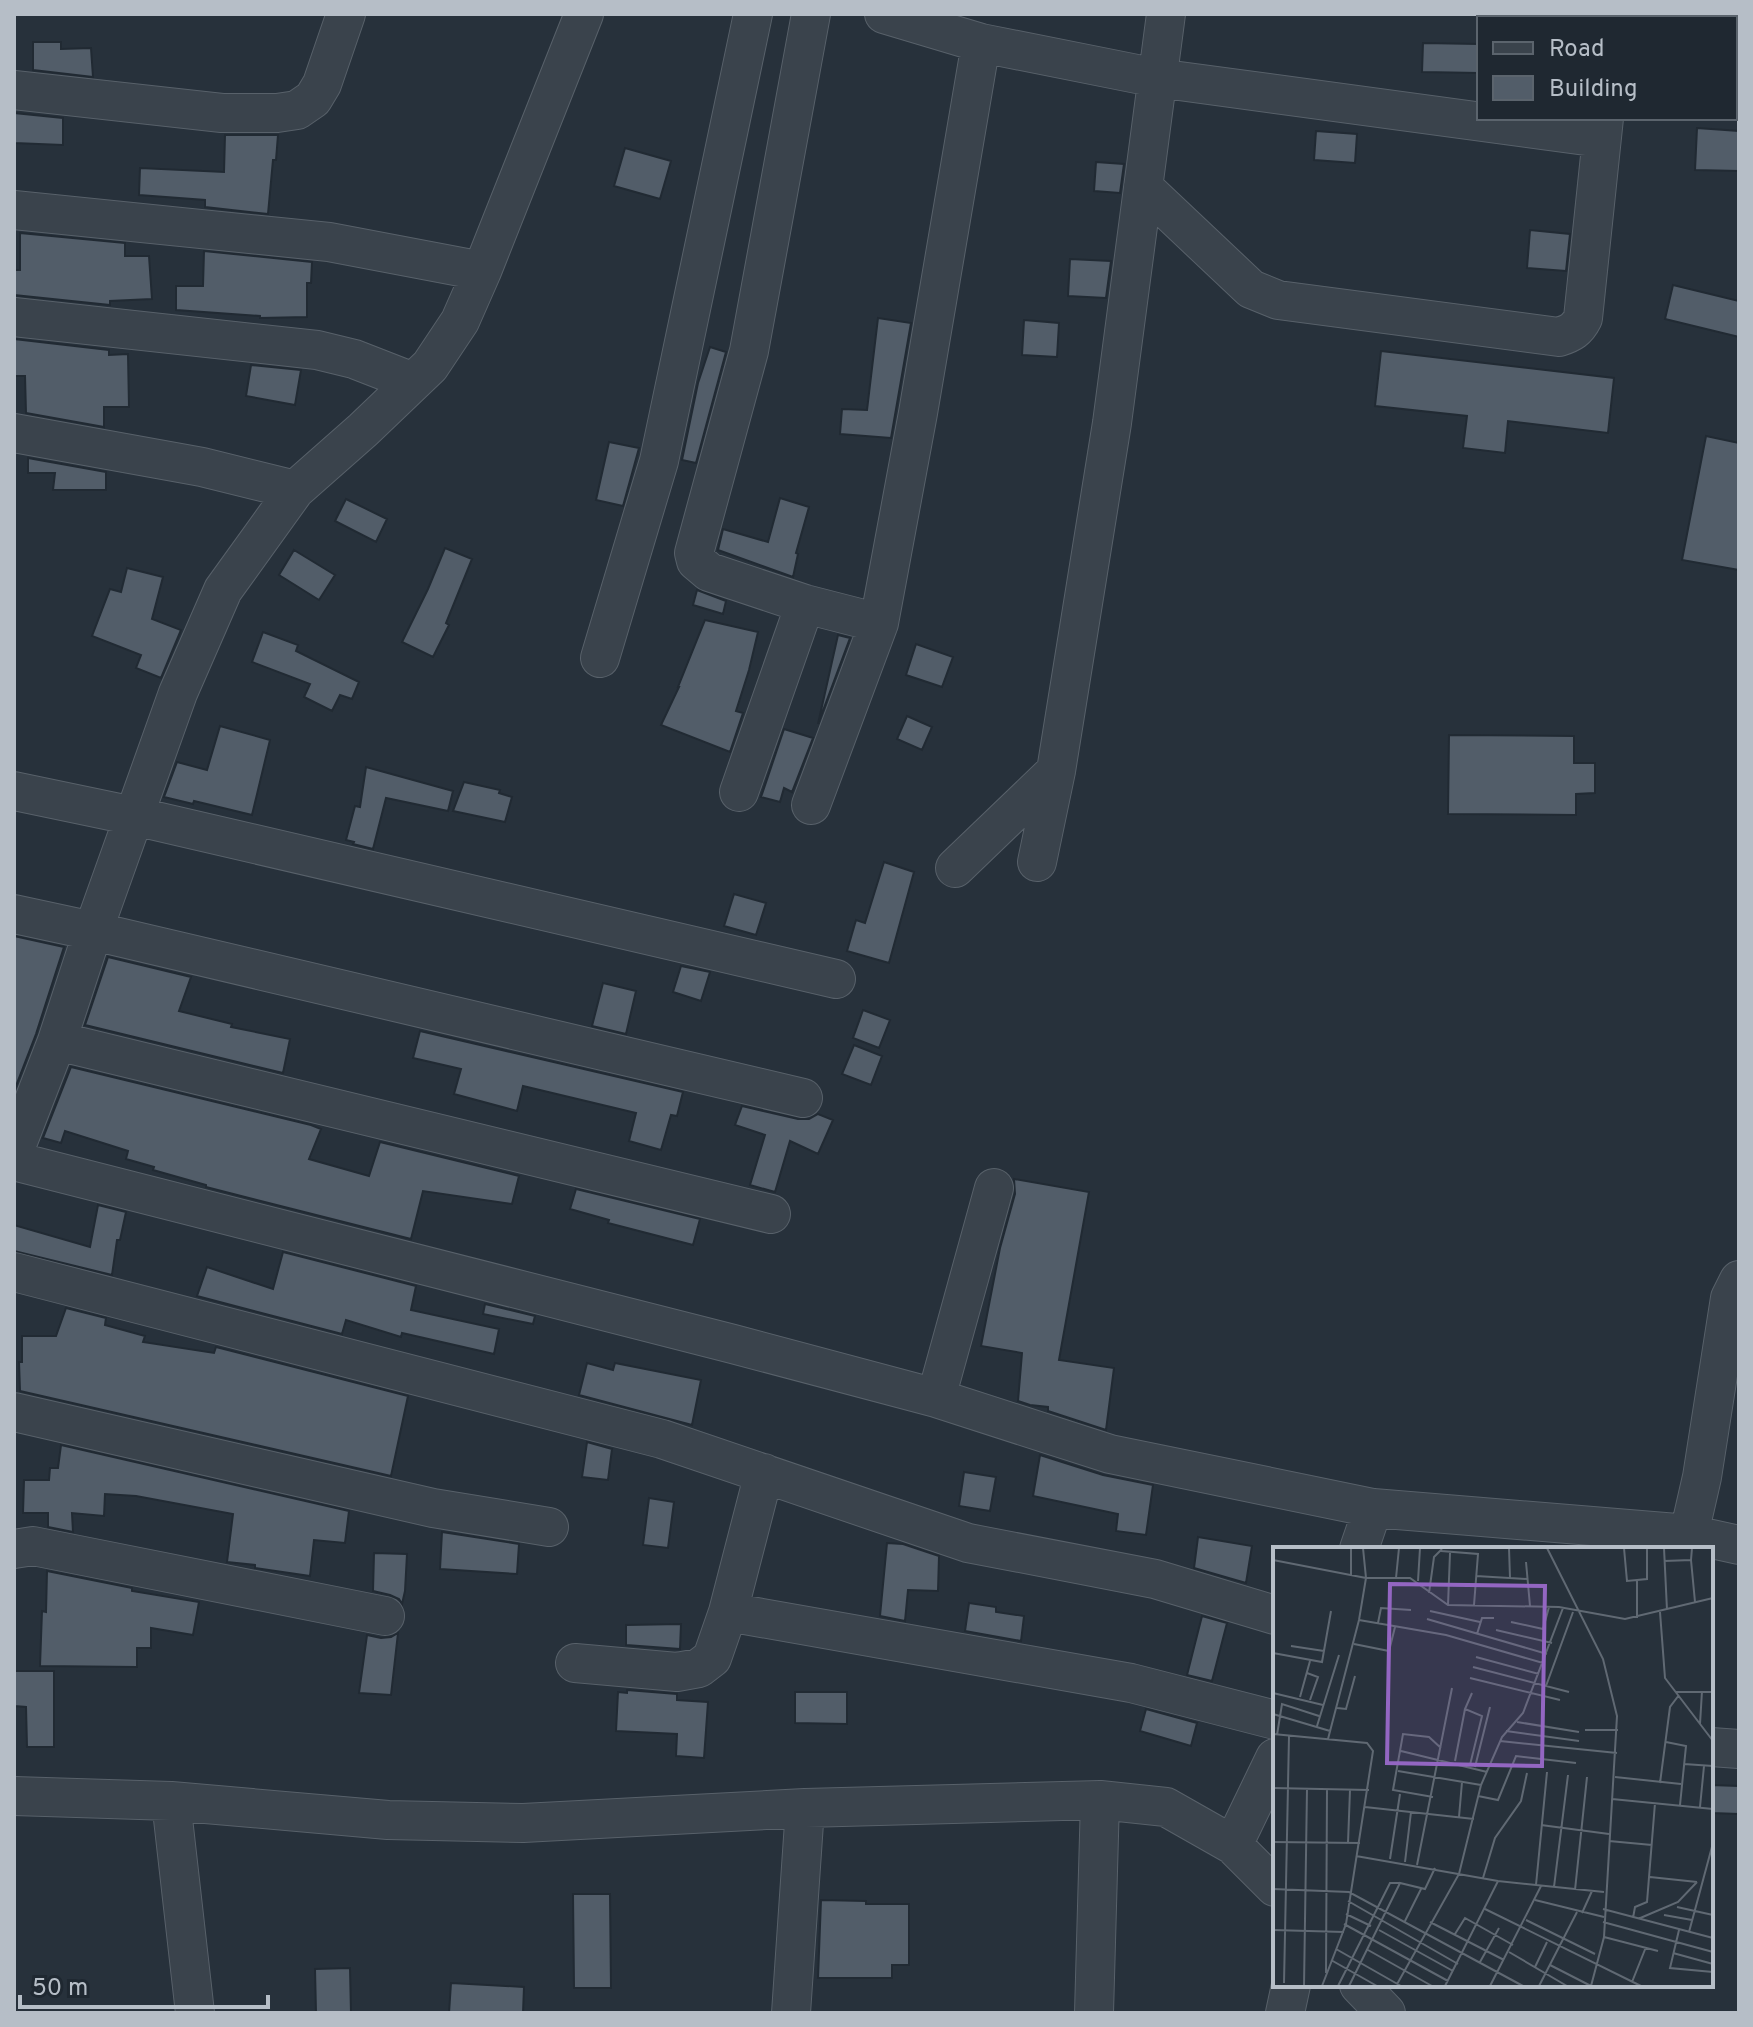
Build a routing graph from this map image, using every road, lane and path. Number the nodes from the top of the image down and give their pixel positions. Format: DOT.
graph roads {
  1 [pos="346,14"];
  2 [pos="584,14"];
  3 [pos="753,14"];
  4 [pos="811,14"];
  5 [pos="884,14"];
  6 [pos="1166,14"];
  7 [pos="981,43"];
  8 [pos="1157,78"];
  9 [pos="14,90"];
  10 [pos="1477,114"];
  11 [pos="1532,120"];
  12 [pos="1603,128"];
  13 [pos="1143,187"];
  14 [pos="14,210"];
  15 [pos="482,271"];
  16 [pos="14,317"];
  17 [pos="413,382"];
  18 [pos="14,433"];
  19 [pos="295,490"];
  20 [pos="805,604"];
  21 [pos="879,623"];
  22 [pos="600,658"];
  23 [pos="1056,771"];
  24 [pos="14,791"];
  25 [pos="739,792"];
  26 [pos="811,805"];
  27 [pos="134,816"];
  28 [pos="1037,862"];
  29 [pos="955,868"];
  30 [pos="14,914"];
  31 [pos="93,931"];
  32 [pos="836,979"];
  33 [pos="57,1041"];
  34 [pos="803,1098"];
  35 [pos="14,1152"];
  36 [pos="14,1161"];
  37 [pos="994,1188"];
  38 [pos="771,1214"];
  39 [pos="14,1272"];
  40 [pos="1739,1280"];
  41 [pos="936,1398"];
  42 [pos="14,1412"];
  43 [pos="764,1473"];
  44 [pos="1373,1508"];
  45 [pos="549,1527"];
  46 [pos="1689,1534"];
  47 [pos="1739,1545"];
  48 [pos="1360,1547"];
  49 [pos="14,1549"];
  50 [pos="728,1612"];
  51 [pos="1273,1614"];
  52 [pos="385,1616"];
  53 [pos="575,1663"];
  54 [pos="1273,1719"];
  55 [pos="1713,1747"];
  56 [pos="1739,1749"];
  57 [pos="1273,1762"];
  58 [pos="14,1796"];
  59 [pos="1100,1800"];
  60 [pos="171,1801"];
  61 [pos="805,1808"];
  62 [pos="1233,1845"];
  63 [pos="1273,1885"];
  64 [pos="1291,1987"];
  65 [pos="1361,1987"];
  66 [pos="195,2013"];
  67 [pos="791,2013"];
  68 [pos="1094,2013"];
  69 [pos="1285,2013"];
  70 [pos="1386,2013"];
  1 -- 9 [label="street"];
  2 -- 15 [label="street"];
  3 -- 22 [label="street"];
  4 -- 20 [label="street"];
  5 -- 7 [label="street"];
  6 -- 8 [label="street"];
  7 -- 8 [label="street"];
  7 -- 21 [label="street"];
  8 -- 10 [label="street"];
  8 -- 13 [label="street"];
  11 -- 12 [label="street"];
  12 -- 13 [label="street"];
  13 -- 23 [label="street"];
  14 -- 15 [label="street"];
  15 -- 17 [label="street"];
  16 -- 17 [label="street"];
  17 -- 19 [label="street"];
  18 -- 19 [label="street"];
  19 -- 27 [label="street"];
  20 -- 21 [label="street"];
  20 -- 25 [label="street"];
  21 -- 26 [label="street"];
  23 -- 28 [label="street"];
  23 -- 29 [label="street"];
  24 -- 27 [label="street"];
  27 -- 31 [label="street"];
  27 -- 32 [label="street"];
  30 -- 31 [label="street"];
  31 -- 33 [label="street"];
  31 -- 34 [label="street"];
  33 -- 35 [label="street"];
  33 -- 38 [label="street"];
  36 -- 41 [label="street"];
  37 -- 41 [label="street"];
  39 -- 43 [label="street"];
  40 -- 46 [label="street"];
  41 -- 44 [label="street"];
  42 -- 45 [label="street"];
  43 -- 50 [label="street"];
  43 -- 51 [label="street"];
  44 -- 46 [label="street"];
  44 -- 48 [label="street"];
  46 -- 47 [label="street"];
  49 -- 52 [label="street"];
  50 -- 53 [label="street"];
  50 -- 54 [label="street"];
  55 -- 56 [label="street"];
  57 -- 62 [label="street"];
  58 -- 60 [label="street"];
  59 -- 61 [label="street"];
  59 -- 62 [label="street"];
  59 -- 68 [label="street"];
  60 -- 61 [label="street"];
  60 -- 66 [label="street"];
  61 -- 67 [label="street"];
  62 -- 63 [label="street"];
  64 -- 69 [label="street"];
  65 -- 70 [label="street"];
}
